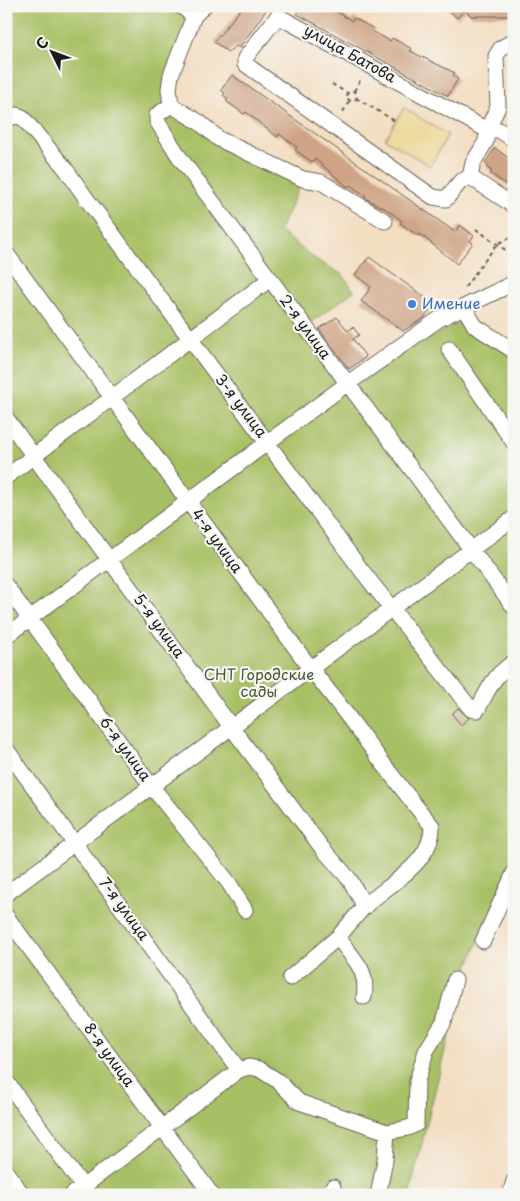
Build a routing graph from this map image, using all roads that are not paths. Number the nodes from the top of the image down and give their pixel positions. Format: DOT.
graph roads {
  1 [pos="181,6"];
  2 [pos="199,11"];
  3 [pos="514,42"];
  4 [pos="171,104"];
  5 [pos="6,120"];
  6 [pos="487,130"];
  7 [pos="514,140"];
  8 [pos="470,177"];
  9 [pos="514,206"];
  10 [pos="385,221"];
  11 [pos="6,253"];
  12 [pos="270,279"];
  13 [pos="514,283"];
  14 [pos="464,307"];
  15 [pos="190,340"];
  16 [pos="449,349"];
  17 [pos="514,351"];
  18 [pos="345,385"];
  19 [pos="112,397"];
  20 [pos="6,418"];
  21 [pos="268,442"];
  22 [pos="514,443"];
  23 [pos="34,456"];
  24 [pos="6,477"];
  25 [pos="189,501"];
  26 [pos="514,518"];
  27 [pos="470,550"];
  28 [pos="111,560"];
  29 [pos="6,586"];
  30 [pos="392,607"];
  31 [pos="514,607"];
  32 [pos="30,619"];
  33 [pos="6,636"];
  34 [pos="514,662"];
  35 [pos="311,669"];
  36 [pos="232,728"];
  37 [pos="6,750"];
  38 [pos="152,787"];
  39 [pos="75,843"];
  40 [pos="514,873"];
  41 [pos="6,894"];
  42 [pos="364,907"];
  43 [pos="245,910"];
  44 [pos="6,916"];
  45 [pos="338,937"];
  46 [pos="483,941"];
  47 [pos="290,978"];
  48 [pos="455,980"];
  49 [pos="364,997"];
  50 [pos="240,1070"];
  51 [pos="6,1081"];
  52 [pos="162,1128"];
  53 [pos="387,1132"];
  54 [pos="6,1172"];
  55 [pos="514,1182"];
  56 [pos="81,1192"];
  57 [pos="23,1195"];
  58 [pos="212,1195"];
  59 [pos="378,1195"];
  60 [pos="510,1195"];
  1 -- 2 [label="street"];
  2 -- 4 [label="street"];
  3 -- 6 [label="street"];
  4 -- 10 [label="street"];
  4 -- 12 [label="street, 2-я улица"];
  5 -- 15 [label="street, 3-я улица"];
  6 -- 7 [label="street"];
  6 -- 8 [label="street"];
  6 -- 8 [label="street, улица Батова"];
  8 -- 9 [label="street"];
  11 -- 19 [label="street, 4-я улица"];
  12 -- 15 [label="street"];
  12 -- 18 [label="street, 2-я улица"];
  13 -- 14 [label="street"];
  14 -- 17 [label="street"];
  14 -- 18 [label="street"];
  15 -- 19 [label="street"];
  15 -- 21 [label="street, 3-я улица"];
  16 -- 22 [label="street"];
  18 -- 21 [label="street"];
  18 -- 27 [label="street, 2-я улица"];
  19 -- 23 [label="street"];
  19 -- 25 [label="street, 4-я улица"];
  20 -- 23 [label="street, 5-я улица"];
  21 -- 25 [label="street"];
  21 -- 30 [label="street, 3-я улица"];
  23 -- 24 [label="street"];
  23 -- 28 [label="street, 5-я улица"];
  25 -- 28 [label="street"];
  25 -- 35 [label="street, 4-я улица"];
  26 -- 27 [label="street"];
  27 -- 30 [label="street"];
  27 -- 31 [label="street, 2-я улица"];
  28 -- 32 [label="street"];
  28 -- 36 [label="street, 5-я улица"];
  29 -- 32 [label="street, 6-я улица"];
  30 -- 34 [label="street, 3-я улица"];
  30 -- 35 [label="street"];
  32 -- 33 [label="street"];
  32 -- 38 [label="street, 6-я улица"];
  35 -- 36 [label="street"];
  35 -- 42 [label="street, 4-я улица"];
  36 -- 38 [label="street"];
  36 -- 42 [label="street, 5-я улица"];
  37 -- 39 [label="street, 7-я улица"];
  38 -- 39 [label="street"];
  38 -- 43 [label="street, 6-я улица"];
  39 -- 41 [label="street"];
  39 -- 50 [label="street, 7-я улица"];
  40 -- 46 [label="street"];
  42 -- 45 [label="street"];
  44 -- 52 [label="street, 8-я улица"];
  45 -- 47 [label="street"];
  45 -- 49 [label="street"];
  48 -- 53 [label="street"];
  50 -- 52 [label="street"];
  50 -- 53 [label="street"];
  51 -- 56 [label="street"];
  52 -- 56 [label="street"];
  52 -- 58 [label="street, 8-я улица"];
  53 -- 59 [label="street"];
  54 -- 57 [label="street"];
  55 -- 60 [label="street"];
}
